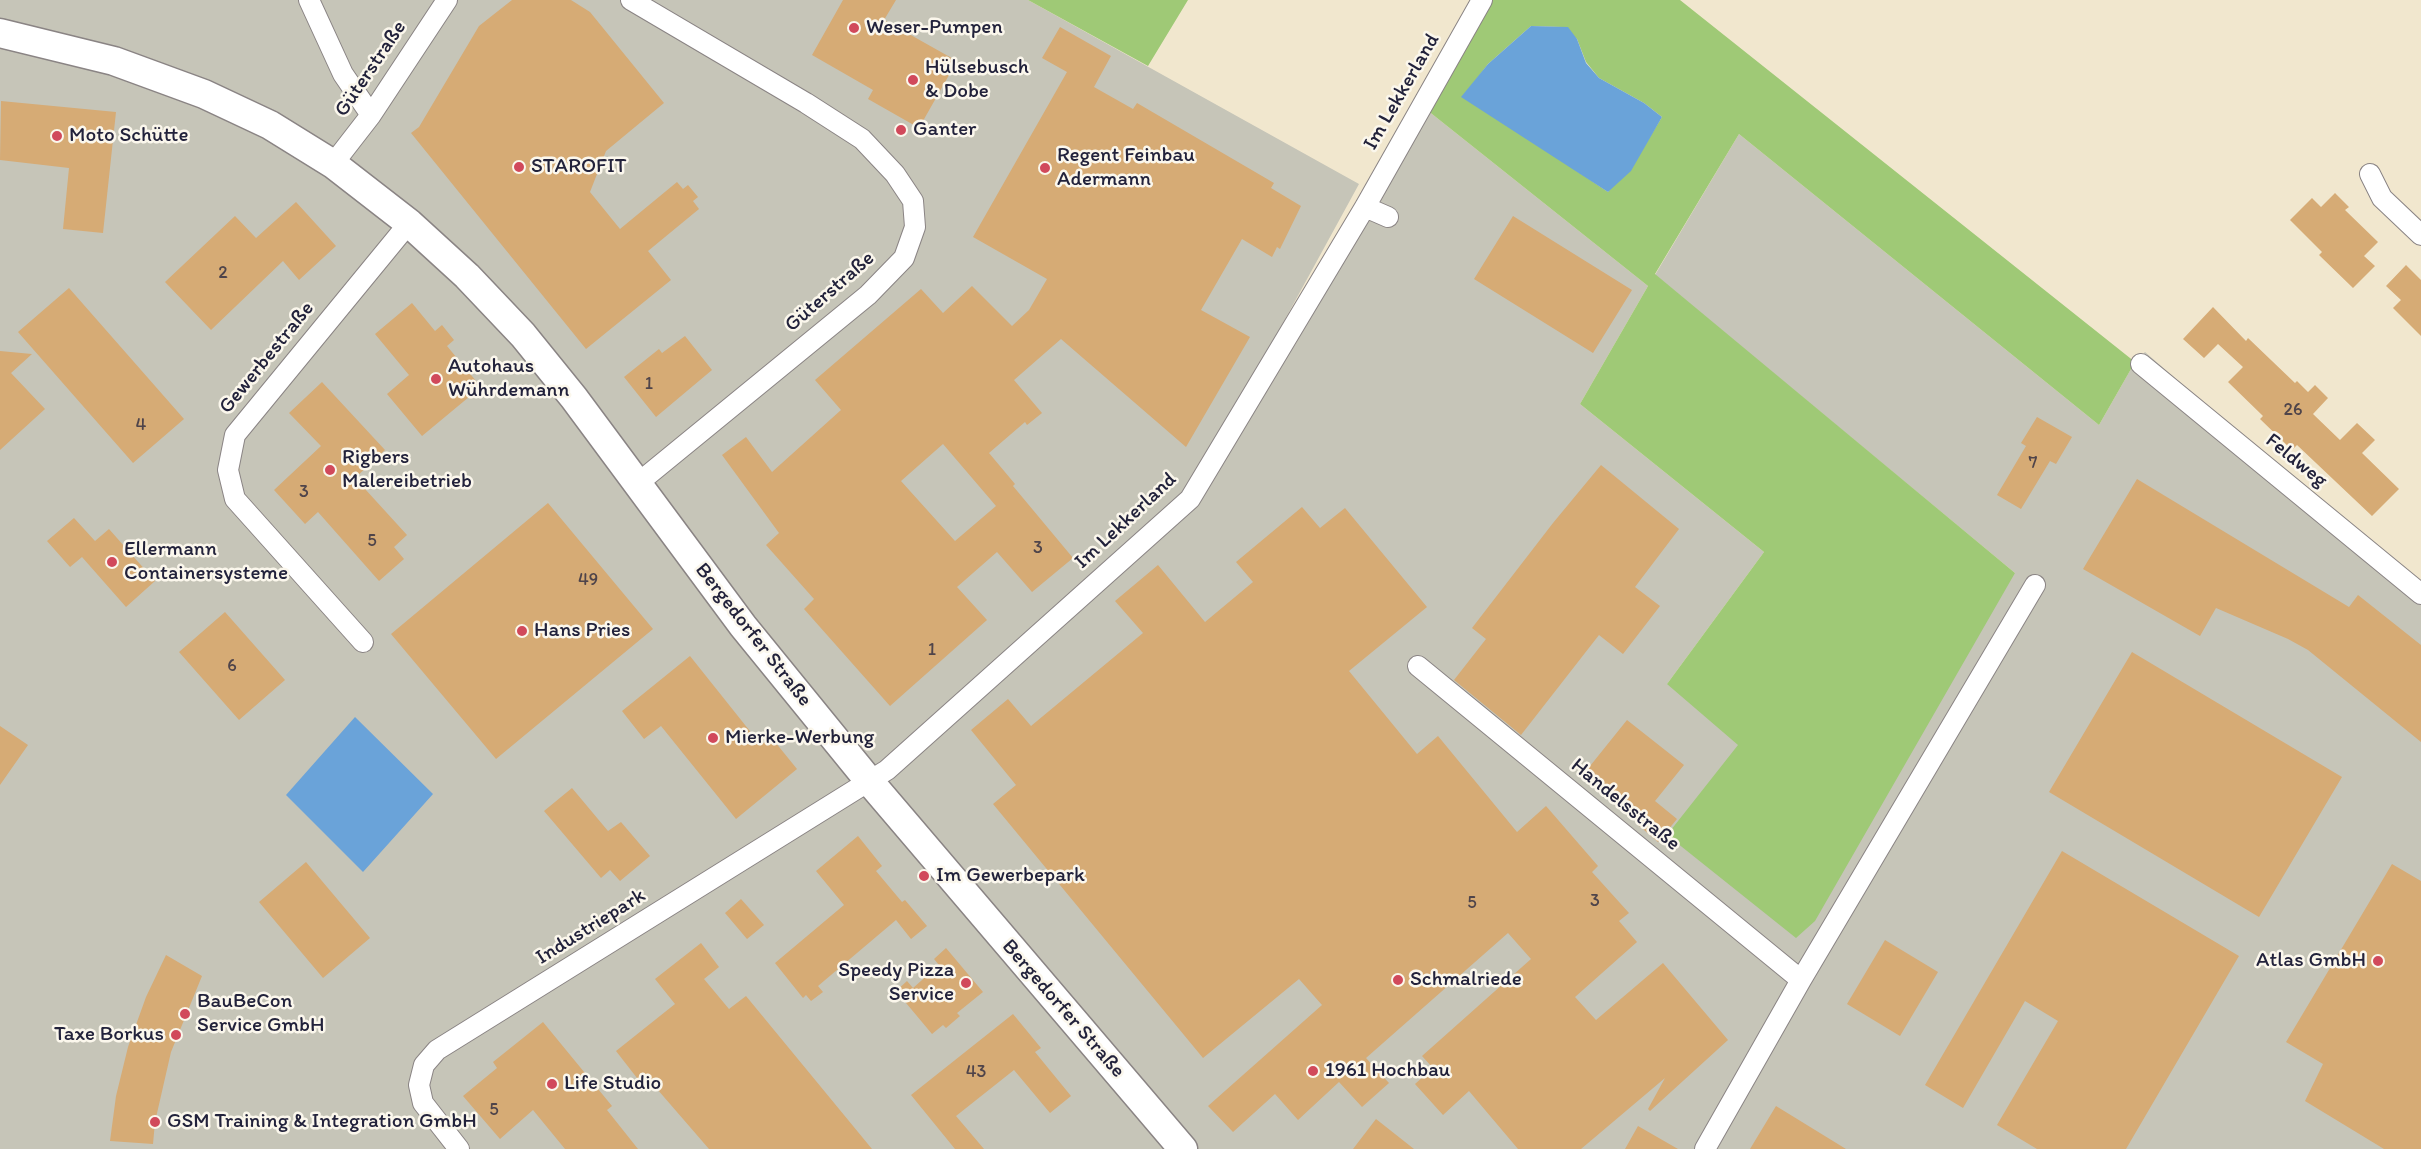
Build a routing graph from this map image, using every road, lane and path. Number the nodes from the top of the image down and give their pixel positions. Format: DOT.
graph roads {
  1 [pos="309,0"];
  2 [pos="447,0"];
  3 [pos="630,0"];
  4 [pos="1482,0"];
  5 [pos="0,33"];
  6 [pos="371,115"];
  7 [pos="333,164"];
  8 [pos="2370,174"];
  9 [pos="1365,207"];
  10 [pos="1389,217"];
  11 [pos="409,223"];
  12 [pos="2421,235"];
  13 [pos="2141,364"];
  14 [pos="637,484"];
  15 [pos="2035,585"];
  16 [pos="2421,594"];
  17 [pos="363,642"];
  18 [pos="1418,666"];
  19 [pos="870,782"];
  20 [pos="1801,980"];
  21 [pos="459,1149"];
  22 [pos="1183,1149"];
  23 [pos="1705,1149"];
  1 -- 6 [label="street"];
  2 -- 6 [label="street, Güterstraße"];
  3 -- 14 [label="street, Güterstraße"];
  4 -- 9 [label="street, Im Lekkerland"];
  5 -- 7 [label="street, Bergedorfer Straße"];
  6 -- 7 [label="street, Güterstraße"];
  7 -- 11 [label="street, Bergedorfer Straße"];
  8 -- 12 [label="street"];
  9 -- 10 [label="street"];
  9 -- 19 [label="street, Im Lekkerland"];
  11 -- 14 [label="street, Bergedorfer Straße"];
  11 -- 17 [label="street, Gewerbestraße"];
  13 -- 16 [label="street, Feldweg"];
  14 -- 19 [label="street, Bergedorfer Straße"];
  15 -- 20 [label="street"];
  18 -- 20 [label="street, Handelsstraße"];
  19 -- 21 [label="street, Industriepark"];
  19 -- 22 [label="street, Bergedorfer Straße"];
  20 -- 23 [label="street"];
}
